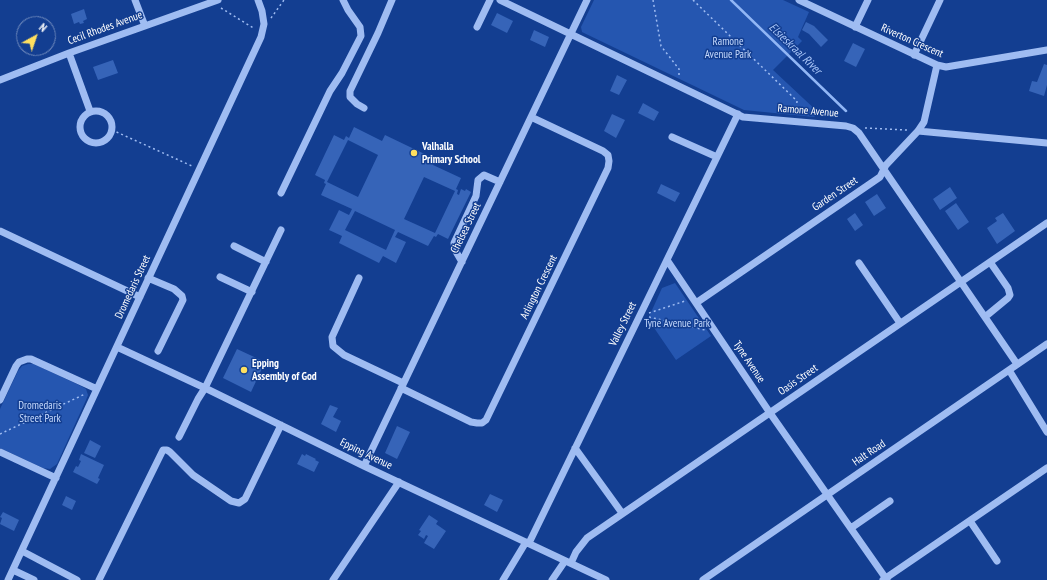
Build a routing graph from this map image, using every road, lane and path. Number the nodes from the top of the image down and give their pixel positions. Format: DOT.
graph roads {
  1 [pos="136,0"];
  2 [pos="258,0"];
  3 [pos="284,0"];
  4 [pos="344,0"];
  5 [pos="392,0"];
  6 [pos="490,0"];
  7 [pos="500,0"];
  8 [pos="587,0"];
  9 [pos="653,0"];
  10 [pos="692,0"];
  11 [pos="799,0"];
  12 [pos="868,0"];
  13 [pos="940,0"];
  14 [pos="215,1"];
  15 [pos="271,18"];
  16 [pos="145,26"];
  17 [pos="477,27"];
  18 [pos="855,27"];
  19 [pos="262,33"];
  20 [pos="571,34"];
  21 [pos="1047,50"];
  22 [pos="69,53"];
  23 [pos="914,54"];
  24 [pos="937,65"];
  25 [pos="0,80"];
  26 [pos="678,86"];
  27 [pos="364,108"];
  28 [pos="90,112"];
  29 [pos="738,114"];
  30 [pos="531,117"];
  31 [pos="795,121"];
  32 [pos="853,128"];
  33 [pos="112,130"];
  34 [pos="918,131"];
  35 [pos="672,137"];
  36 [pos="1047,143"];
  37 [pos="717,157"];
  38 [pos="199,169"];
  39 [pos="884,170"];
  40 [pos="500,182"];
  41 [pos="281,193"];
  42 [pos="1047,223"];
  43 [pos="282,230"];
  44 [pos="0,231"];
  45 [pos="234,246"];
  46 [pos="667,260"];
  47 [pos="266,262"];
  48 [pos="462,262"];
  49 [pos="990,262"];
  50 [pos="859,264"];
  51 [pos="220,277"];
  52 [pos="148,278"];
  53 [pos="360,278"];
  54 [pos="960,282"];
  55 [pos="252,292"];
  56 [pos="140,297"];
  57 [pos="688,300"];
  58 [pos="696,303"];
  59 [pos="647,314"];
  60 [pos="648,317"];
  61 [pos="985,317"];
  62 [pos="900,323"];
  63 [pos="707,331"];
  64 [pos="1047,344"];
  65 [pos="117,347"];
  66 [pos="158,351"];
  67 [pos="1017,364"];
  68 [pos="1009,370"];
  69 [pos="402,386"];
  70 [pos="205,388"];
  71 [pos="97,389"];
  72 [pos="0,400"];
  73 [pos="770,413"];
  74 [pos="281,425"];
  75 [pos="1047,432"];
  76 [pos="0,434"];
  77 [pos="179,437"];
  78 [pos="575,448"];
  79 [pos="0,452"];
  80 [pos="364,466"];
  81 [pos="1047,468"];
  82 [pos="56,478"];
  83 [pos="399,482"];
  84 [pos="827,495"];
  85 [pos="890,501"];
  86 [pos="622,513"];
  87 [pos="970,521"];
  88 [pos="851,528"];
  89 [pos="528,543"];
  90 [pos="22,551"];
  91 [pos="997,561"];
  92 [pos="568,562"];
  93 [pos="13,570"];
  94 [pos="885,579"];
  95 [pos="8,580"];
  96 [pos="34,580"];
  97 [pos="77,580"];
  98 [pos="100,580"];
  99 [pos="333,580"];
  100 [pos="503,580"];
  101 [pos="552,580"];
  102 [pos="605,580"];
  103 [pos="704,580"];
  1 -- 16 [label="street"];
  2 -- 19 [label="street, Dromedaris Street"];
  3 -- 15 [label="path"];
  4 -- 41 [label="street"];
  5 -- 27 [label="street"];
  6 -- 17 [label="street"];
  7 -- 20 [label="street, Ramone Avenue"];
  8 -- 20 [label="street, Chelsea Street"];
  9 -- 26 [label="path"];
  10 -- 31 [label="path"];
  11 -- 18 [label="street, Riverton Crescent"];
  12 -- 18 [label="street"];
  13 -- 23 [label="street"];
  14 -- 16 [label="street, Cecil Rhodes Avenue"];
  14 -- 19 [label="path"];
  16 -- 22 [label="street, Cecil Rhodes Avenue"];
  18 -- 23 [label="street, Riverton Crescent"];
  19 -- 38 [label="street, Dromedaris Street"];
  20 -- 26 [label="street, Ramone Avenue"];
  20 -- 30 [label="street, Chelsea Street"];
  21 -- 24 [label="street, Riverton Crescent"];
  22 -- 25 [label="street, Cecil Rhodes Avenue"];
  22 -- 28 [label="street"];
  23 -- 24 [label="street, Riverton Crescent"];
  24 -- 34 [label="street, Garden Street"];
  26 -- 29 [label="street, Ramone Avenue"];
  28 -- 33 [label="street"];
  28 -- 33 [label="street"];
  29 -- 31 [label="street, Ramone Avenue"];
  29 -- 37 [label="street, Valley Street"];
  30 -- 40 [label="street, Chelsea Street"];
  30 -- 69 [label="street, Arlington Crescent"];
  31 -- 32 [label="street, Ramone Avenue"];
  32 -- 34 [label="path"];
  32 -- 39 [label="street"];
  33 -- 38 [label="path"];
  34 -- 36 [label="street"];
  34 -- 39 [label="street, Garden Street"];
  35 -- 37 [label="street"];
  37 -- 46 [label="street, Valley Street"];
  38 -- 52 [label="street, Dromedaris Street"];
  39 -- 54 [label="street"];
  39 -- 58 [label="street, Garden Street"];
  40 -- 48 [label="street, Chelsea Street"];
  40 -- 48 [label="street"];
  42 -- 49 [label="street, Oasis Street"];
  43 -- 47 [label="street"];
  44 -- 56 [label="street"];
  45 -- 47 [label="street"];
  46 -- 58 [label="street, Tyne Avenue"];
  46 -- 78 [label="street, Valley Street"];
  47 -- 55 [label="street"];
  48 -- 69 [label="street, Chelsea Street"];
  49 -- 54 [label="street, Oasis Street"];
  49 -- 61 [label="street"];
  50 -- 62 [label="street"];
  51 -- 55 [label="street"];
  52 -- 56 [label="street, Dromedaris Street"];
  52 -- 66 [label="street"];
  53 -- 69 [label="street"];
  54 -- 61 [label="street"];
  54 -- 62 [label="street, Oasis Street"];
  55 -- 70 [label="street"];
  56 -- 65 [label="street, Dromedaris Street"];
  57 -- 59 [label="path"];
  58 -- 73 [label="street, Tyne Avenue"];
  60 -- 63 [label="path"];
  61 -- 67 [label="street"];
  62 -- 73 [label="street, Oasis Street"];
  64 -- 67 [label="street, Halt Road"];
  65 -- 70 [label="street, Epping Avenue"];
  65 -- 71 [label="street, Dromedaris Street"];
  67 -- 68 [label="street, Halt Road"];
  68 -- 75 [label="street"];
  68 -- 84 [label="street, Halt Road"];
  69 -- 80 [label="street, Chelsea Street"];
  70 -- 74 [label="street, Epping Avenue"];
  70 -- 77 [label="street"];
  71 -- 72 [label="street"];
  71 -- 76 [label="path"];
  71 -- 82 [label="street, Dromedaris Street"];
  73 -- 84 [label="street, Tyne Avenue"];
  73 -- 86 [label="street, Oasis Street"];
  74 -- 80 [label="street, Epping Avenue"];
  74 -- 98 [label="street"];
  78 -- 86 [label="street"];
  78 -- 89 [label="street, Valley Street"];
  79 -- 82 [label="street"];
  80 -- 83 [label="street, Epping Avenue"];
  81 -- 87 [label="street"];
  82 -- 90 [label="street, Dromedaris Street"];
  83 -- 89 [label="street, Epping Avenue"];
  83 -- 99 [label="street"];
  84 -- 88 [label="street, Tyne Avenue"];
  84 -- 103 [label="street, Halt Road"];
  85 -- 88 [label="street"];
  86 -- 92 [label="street, Oasis Street"];
  87 -- 91 [label="street"];
  87 -- 94 [label="street"];
  88 -- 94 [label="street, Tyne Avenue"];
  89 -- 92 [label="street, Epping Avenue"];
  89 -- 100 [label="street, Valley Street"];
  90 -- 93 [label="street, Dromedaris Street"];
  90 -- 97 [label="street"];
  92 -- 101 [label="street, Oasis Street"];
  92 -- 102 [label="street, Epping Avenue"];
  93 -- 95 [label="street, Dromedaris Street"];
  93 -- 96 [label="street"];
}
